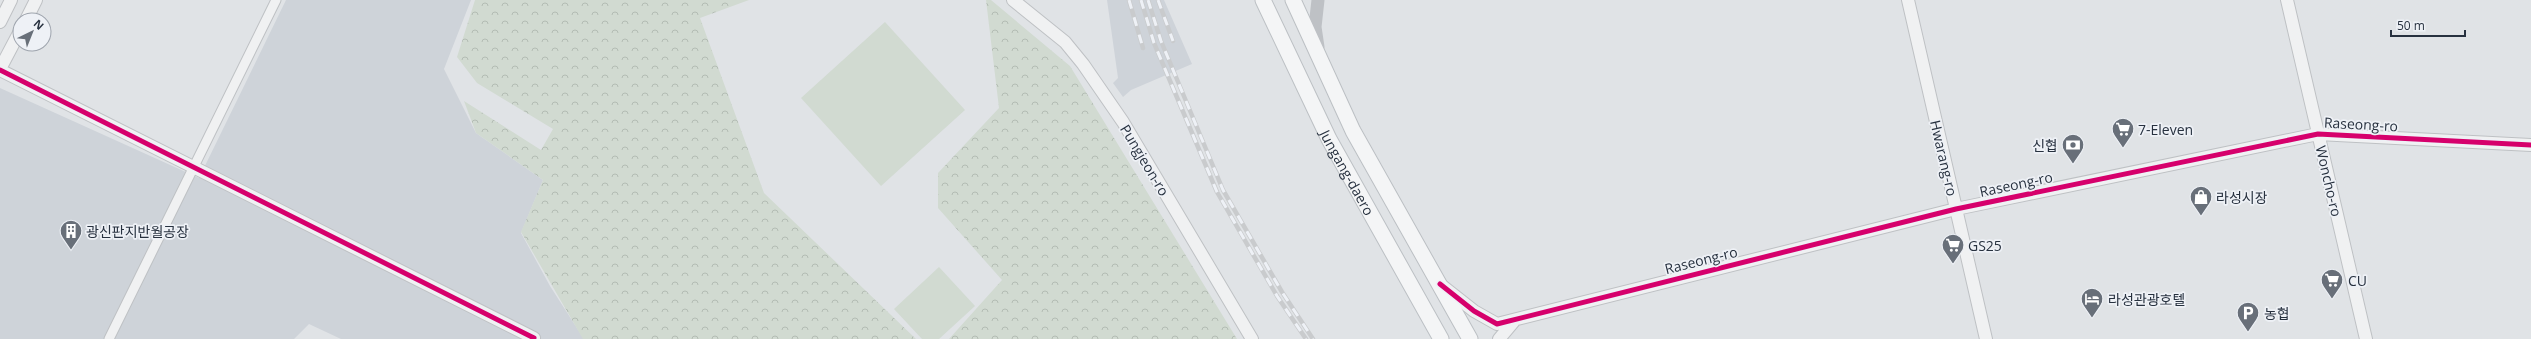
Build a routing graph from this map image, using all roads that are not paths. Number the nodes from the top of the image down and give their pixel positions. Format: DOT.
graph roads {
  1 [pos="11,0"];
  2 [pos="36,0"];
  3 [pos="276,0"];
  4 [pos="1014,0"];
  5 [pos="1263,0"];
  6 [pos="1293,0"];
  7 [pos="1318,0"];
  8 [pos="1908,0"];
  9 [pos="2287,0"];
  10 [pos="30,12"];
  11 [pos="0,22"];
  12 [pos="12,46"];
  13 [pos="1321,60"];
  14 [pos="0,69"];
  15 [pos="2318,134"];
  16 [pos="2531,145"];
  17 [pos="193,167"];
  18 [pos="1956,209"];
  19 [pos="1440,284"];
  20 [pos="1515,320"];
  21 [pos="534,338"];
  22 [pos="109,339"];
  23 [pos="1252,339"];
  24 [pos="1441,339"];
  25 [pos="1470,339"];
  26 [pos="1499,339"];
  27 [pos="1986,339"];
  28 [pos="2366,339"];
  1 -- 11 [label="street"];
  2 -- 10 [label="street"];
  3 -- 17 [label="street"];
  4 -- 23 [label="street, Pungjeon-ro"];
  5 -- 24 [label="main road, Jungang-daero"];
  6 -- 13 [label="main road, Jungang-daero"];
  7 -- 13 [label="main road"];
  8 -- 18 [label="street, Hwarang-ro"];
  9 -- 15 [label="street, Woncho-ro"];
  12 -- 14 [label="street"];
  13 -- 19 [label="main road, Jungang-daero"];
  14 -- 17 [label="street"];
  15 -- 16 [label="street, Raseong-ro"];
  15 -- 18 [label="street, Raseong-ro"];
  15 -- 28 [label="street, Woncho-ro"];
  17 -- 21 [label="street"];
  17 -- 22 [label="street"];
  18 -- 20 [label="street, Raseong-ro"];
  18 -- 27 [label="street, Hwarang-ro"];
  19 -- 20 [label="street, Raseong-ro"];
  19 -- 25 [label="main road, Jungang-daero"];
  20 -- 26 [label="street"];
}
